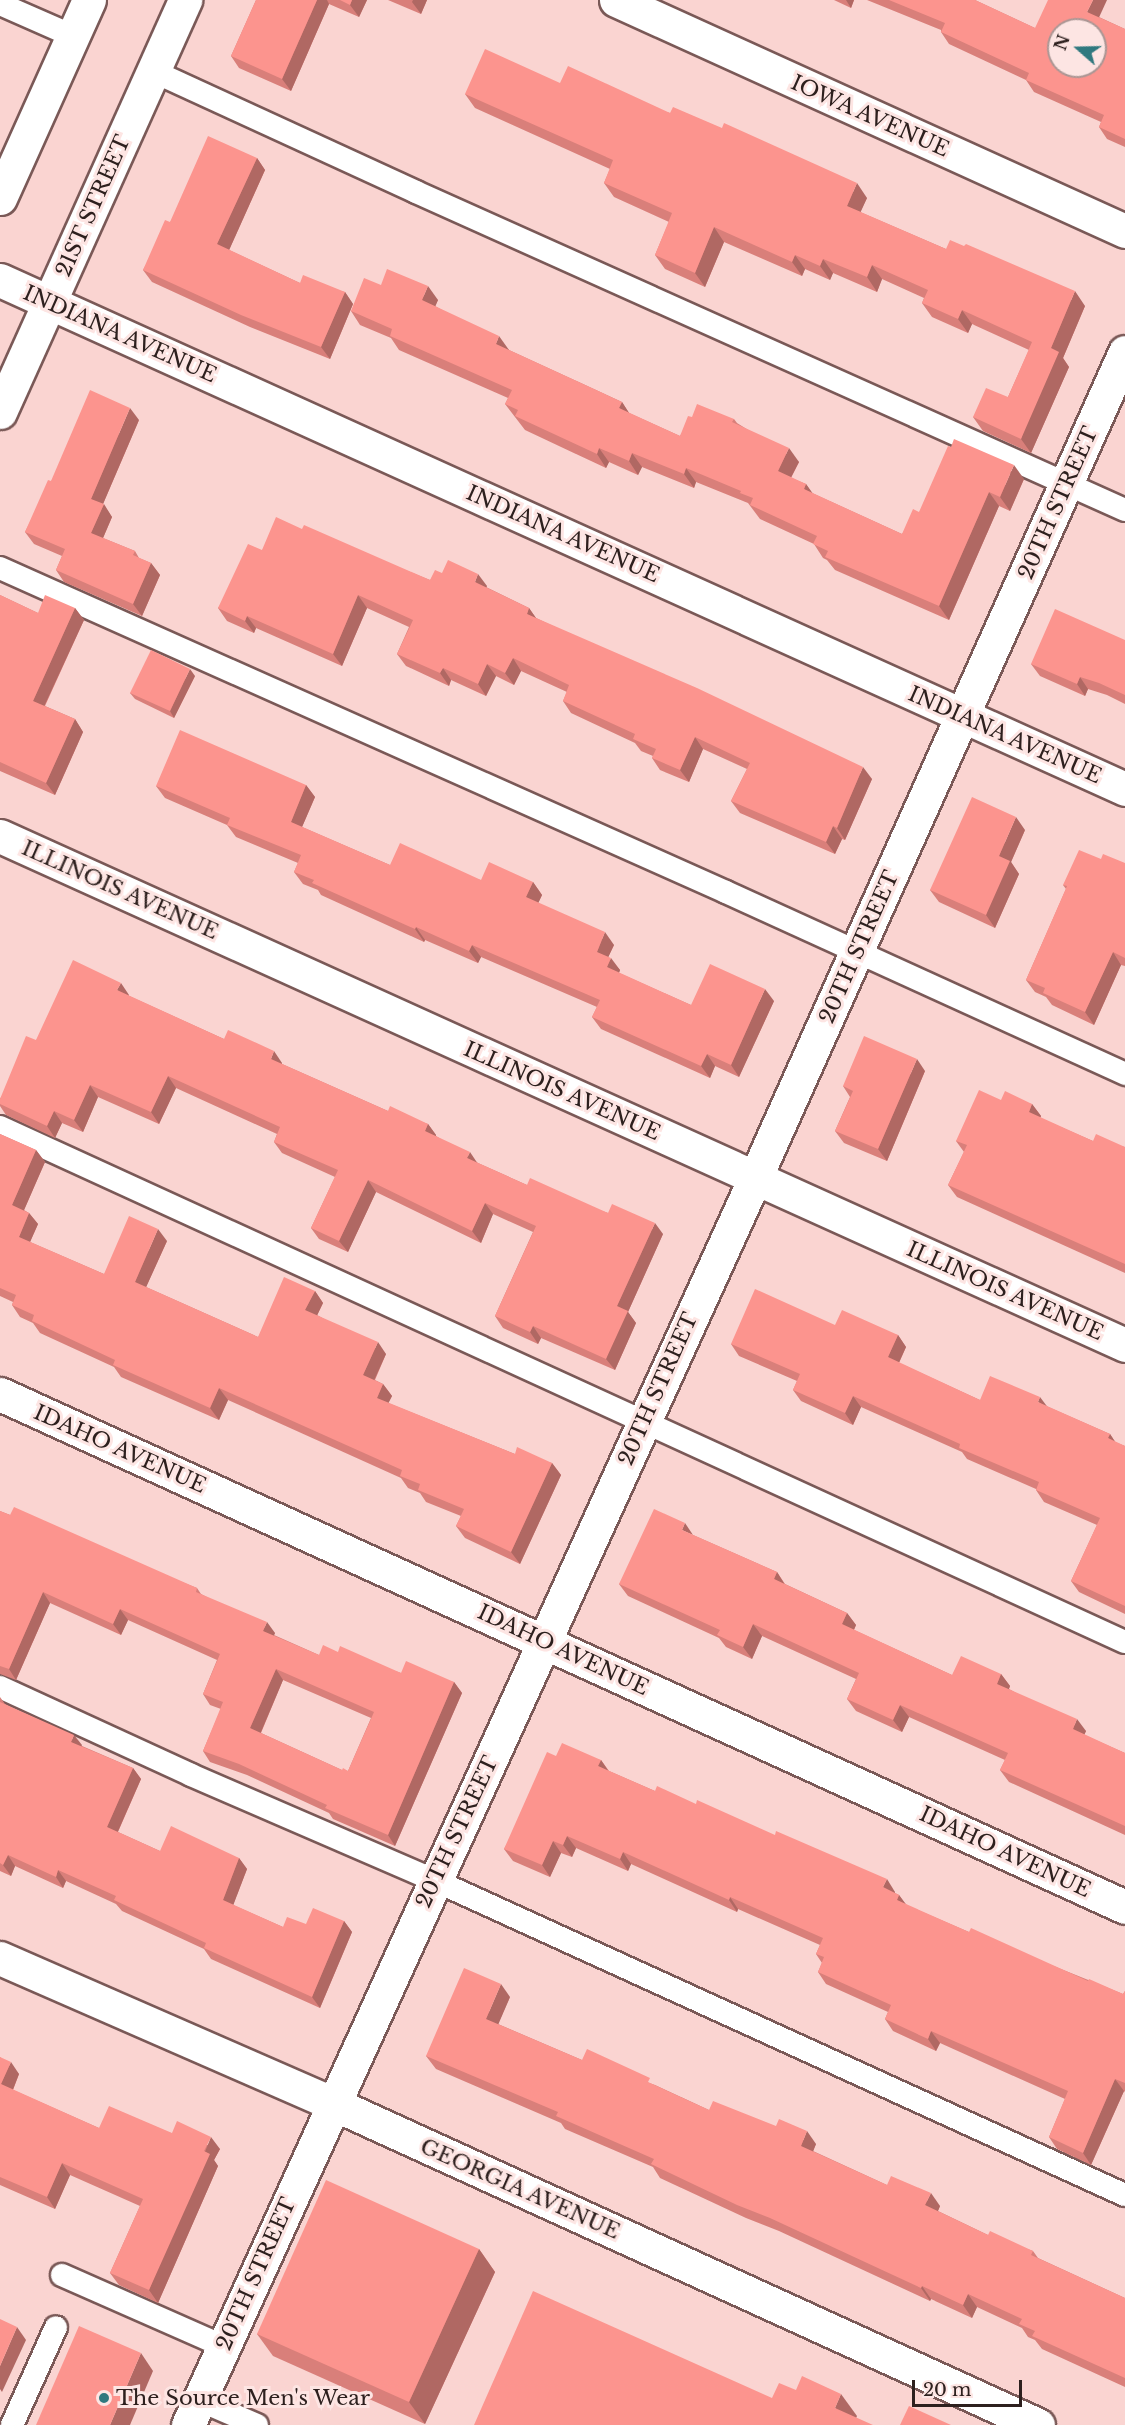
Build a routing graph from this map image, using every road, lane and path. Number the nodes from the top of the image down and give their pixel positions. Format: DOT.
graph roads {
  1 [pos="89,0"];
  2 [pos="185,0"];
  3 [pos="616,0"];
  4 [pos="0,4"];
  5 [pos="73,36"];
  6 [pos="153,71"];
  7 [pos="0,198"];
  8 [pos="1125,231"];
  9 [pos="0,280"];
  10 [pos="50,301"];
  11 [pos="1125,352"];
  12 [pos="0,412"];
  13 [pos="1067,483"];
  14 [pos="1125,510"];
  15 [pos="0,568"];
  16 [pos="963,715"];
  17 [pos="1125,789"];
  18 [pos="0,836"];
  19 [pos="856,953"];
  20 [pos="1125,1074"];
  21 [pos="0,1127"];
  22 [pos="755,1178"];
  23 [pos="1125,1345"];
  24 [pos="0,1394"];
  25 [pos="644,1420"];
  26 [pos="544,1641"];
  27 [pos="1125,1642"];
  28 [pos="0,1687"];
  29 [pos="434,1880"];
  30 [pos="1125,1907"];
  31 [pos="0,1958"];
  32 [pos="332,2103"];
  33 [pos="1125,2195"];
  34 [pos="62,2275"];
  35 [pos="56,2327"];
  36 [pos="223,2346"];
  37 [pos="194,2413"];
  38 [pos="12,2425"];
  39 [pos="257,2425"];
  40 [pos="1038,2425"];
  1 -- 5 [label="street"];
  2 -- 6 [label="street, 21ST STREET"];
  3 -- 8 [label="street, IOWA AVENUE"];
  4 -- 5 [label="lane"];
  5 -- 7 [label="street"];
  6 -- 10 [label="street, 21ST STREET"];
  6 -- 13 [label="lane"];
  9 -- 10 [label="street, INDIANA AVENUE"];
  10 -- 12 [label="street, 21ST STREET"];
  10 -- 16 [label="street, INDIANA AVENUE"];
  11 -- 13 [label="street, 20TH STREET"];
  13 -- 14 [label="lane"];
  13 -- 16 [label="street, 20TH STREET"];
  15 -- 19 [label="lane"];
  16 -- 17 [label="street, INDIANA AVENUE"];
  16 -- 19 [label="street, 20TH STREET"];
  18 -- 22 [label="street, ILLINOIS AVENUE"];
  19 -- 20 [label="lane"];
  19 -- 22 [label="street, 20TH STREET"];
  21 -- 25 [label="lane"];
  22 -- 23 [label="street, ILLINOIS AVENUE"];
  22 -- 25 [label="street, 20TH STREET"];
  24 -- 26 [label="street, IDAHO AVENUE"];
  25 -- 26 [label="street, 20TH STREET"];
  25 -- 27 [label="lane"];
  26 -- 29 [label="street, 20TH STREET"];
  26 -- 30 [label="street, IDAHO AVENUE"];
  28 -- 29 [label="lane"];
  29 -- 32 [label="street, 20TH STREET"];
  29 -- 33 [label="lane"];
  31 -- 32 [label="street, GEORGIA AVENUE"];
  32 -- 36 [label="street, 20TH STREET"];
  32 -- 40 [label="street, GEORGIA AVENUE"];
  34 -- 36 [label="lane"];
  35 -- 38 [label="lane"];
  36 -- 37 [label="street, 20TH STREET"];
  37 -- 39 [label="lane"];
}
